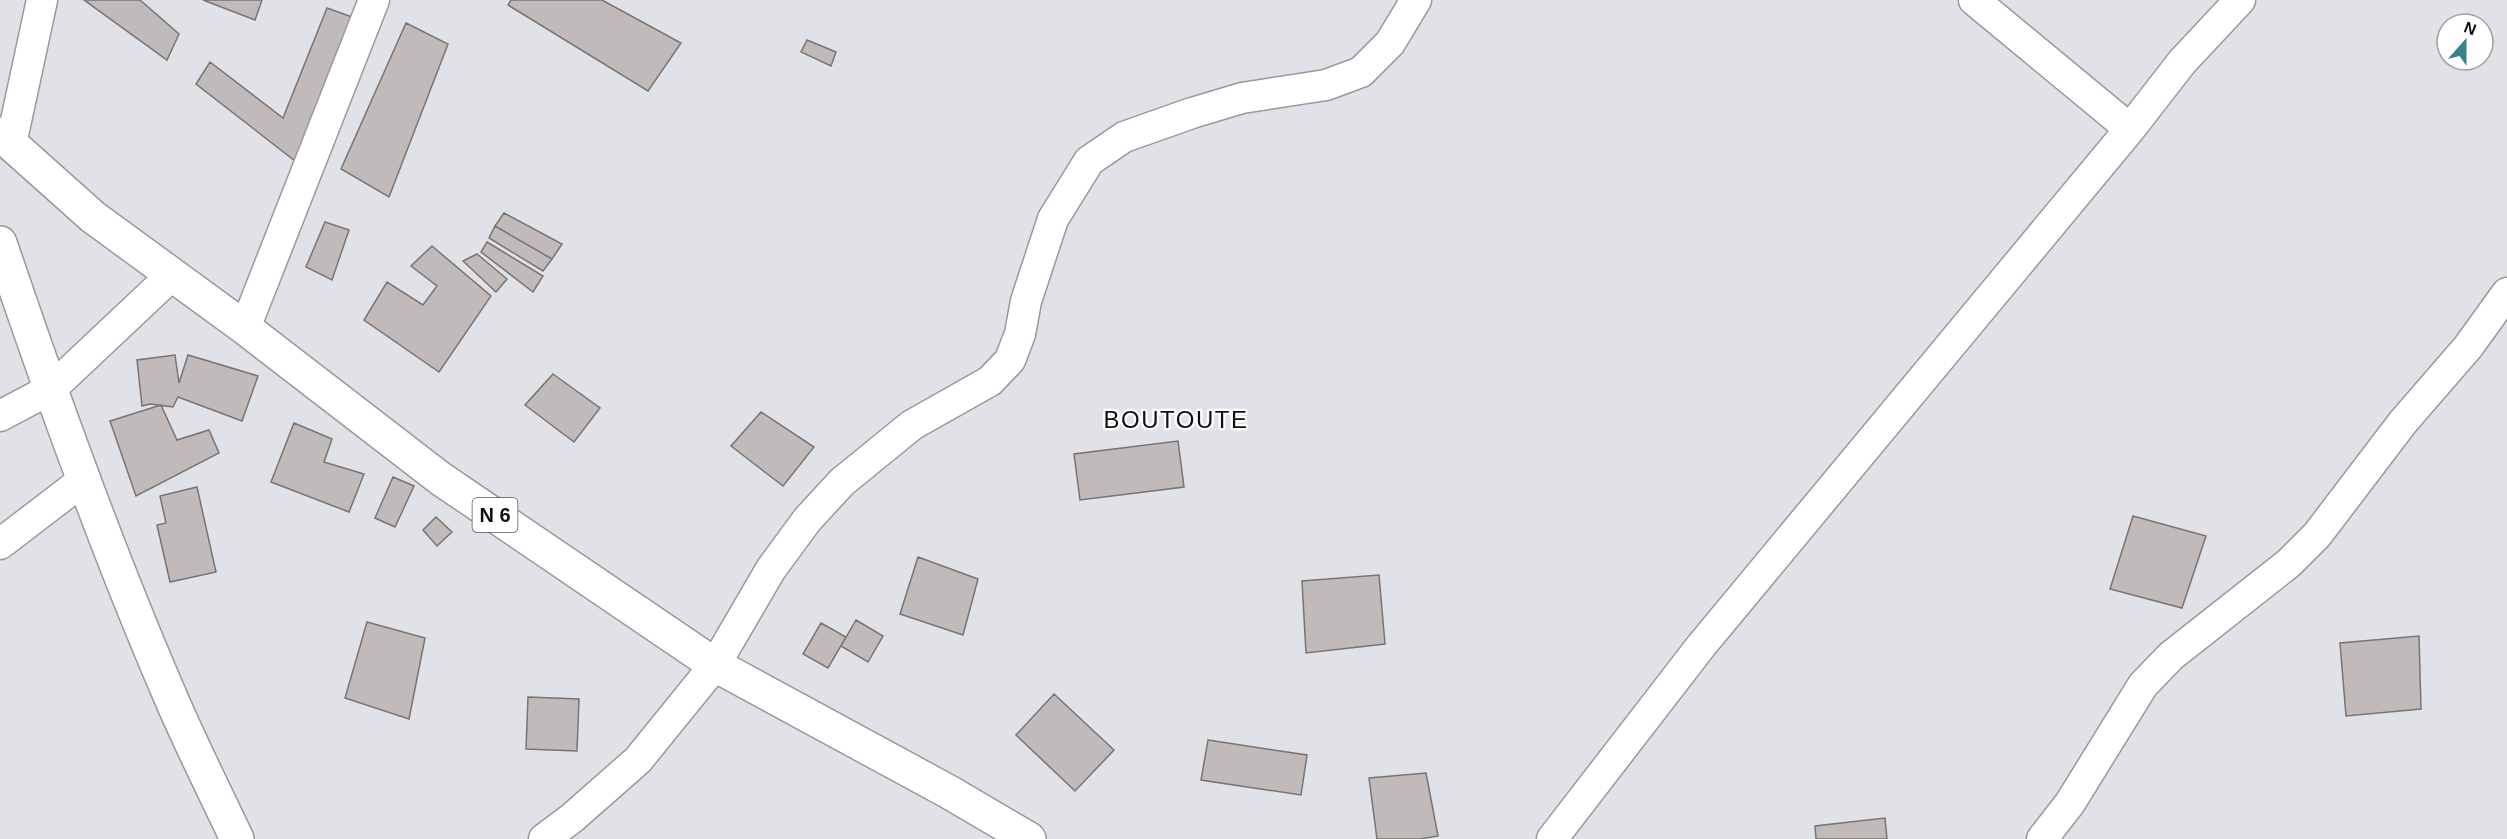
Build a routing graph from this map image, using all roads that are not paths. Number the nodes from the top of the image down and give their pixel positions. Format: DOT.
graph roads {
  1 [pos="42,0"];
  2 [pos="374,0"];
  3 [pos="1416,0"];
  4 [pos="1974,0"];
  5 [pos="2240,0"];
  6 [pos="2001,9"];
  7 [pos="2130,129"];
  8 [pos="5,139"];
  9 [pos="0,243"];
  10 [pos="172,275"];
  11 [pos="2507,293"];
  12 [pos="244,328"];
  13 [pos="51,389"];
  14 [pos="0,416"];
  15 [pos="85,479"];
  16 [pos="0,544"];
  17 [pos="715,665"];
  18 [pos="237,839"];
  19 [pos="544,839"];
  20 [pos="1029,839"];
  21 [pos="1552,839"];
  22 [pos="2042,839"];
  1 -- 8 [label="street"];
  2 -- 12 [label="street"];
  3 -- 17 [label="street"];
  4 -- 6 [label="street"];
  5 -- 7 [label="street"];
  6 -- 7 [label="street"];
  7 -- 21 [label="street"];
  8 -- 10 [label="main road, N 6"];
  9 -- 13 [label="main road"];
  10 -- 12 [label="main road, N 6"];
  10 -- 13 [label="street"];
  11 -- 22 [label="street"];
  12 -- 17 [label="main road, N 6"];
  13 -- 14 [label="street"];
  13 -- 15 [label="main road"];
  15 -- 16 [label="street"];
  15 -- 18 [label="main road"];
  17 -- 19 [label="street"];
  17 -- 20 [label="main road, N 6"];
}
